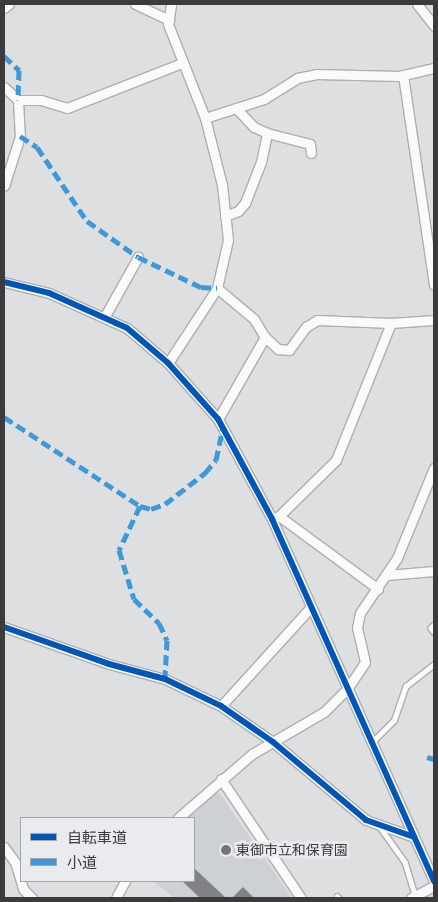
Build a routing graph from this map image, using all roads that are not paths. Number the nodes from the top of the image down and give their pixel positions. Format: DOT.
graph roads {
  1 [pos="9,4"];
  2 [pos="135,4"];
  3 [pos="171,4"];
  4 [pos="417,4"];
  5 [pos="4,8"];
  6 [pos="168,20"];
  7 [pos="434,26"];
  8 [pos="182,63"];
  9 [pos="434,68"];
  10 [pos="403,75"];
  11 [pos="4,87"];
  12 [pos="18,100"];
  13 [pos="236,108"];
  14 [pos="205,118"];
  15 [pos="267,133"];
  16 [pos="311,153"];
  17 [pos="4,186"];
  18 [pos="225,216"];
  19 [pos="138,257"];
  20 [pos="4,282"];
  21 [pos="434,285"];
  22 [pos="217,288"];
  23 [pos="105,316"];
  24 [pos="434,320"];
  25 [pos="391,323"];
  26 [pos="265,337"];
  27 [pos="168,363"];
  28 [pos="218,419"];
  29 [pos="434,468"];
  30 [pos="275,518"];
  31 [pos="434,571"];
  32 [pos="387,575"];
  33 [pos="378,589"];
  34 [pos="311,607"];
  35 [pos="434,625"];
  36 [pos="4,626"];
  37 [pos="434,632"];
  38 [pos="434,664"];
  39 [pos="347,689"];
  40 [pos="221,706"];
  41 [pos="273,742"];
  42 [pos="371,743"];
  43 [pos="221,779"];
  44 [pos="179,817"];
  45 [pos="378,824"];
  46 [pos="414,837"];
  47 [pos="4,847"];
  48 [pos="20,880"];
  49 [pos="434,881"];
  50 [pos="21,882"];
  51 [pos="124,882"];
  52 [pos="434,886"];
  53 [pos="414,897"];
  54 [pos="32,898"];
  55 [pos="116,898"];
  56 [pos="301,898"];
  1 -- 5 [label="street"];
  2 -- 6 [label="street"];
  3 -- 6 [label="street"];
  4 -- 7 [label="street"];
  6 -- 8 [label="street"];
  8 -- 12 [label="street"];
  8 -- 14 [label="street"];
  9 -- 10 [label="street"];
  10 -- 13 [label="street"];
  10 -- 21 [label="street"];
  11 -- 12 [label="street"];
  12 -- 17 [label="street"];
  13 -- 14 [label="street"];
  13 -- 15 [label="street"];
  14 -- 18 [label="street"];
  15 -- 16 [label="street"];
  15 -- 18 [label="street"];
  18 -- 22 [label="street"];
  19 -- 23 [label="street"];
  20 -- 23 [label="street"];
  22 -- 26 [label="street"];
  22 -- 27 [label="street"];
  23 -- 27 [label="street"];
  24 -- 25 [label="street"];
  25 -- 26 [label="street"];
  25 -- 30 [label="street"];
  26 -- 28 [label="street"];
  27 -- 28 [label="street"];
  28 -- 30 [label="street"];
  29 -- 32 [label="street"];
  30 -- 33 [label="street"];
  30 -- 34 [label="street"];
  31 -- 32 [label="street"];
  32 -- 33 [label="street"];
  33 -- 39 [label="street"];
  34 -- 39 [label="street"];
  34 -- 40 [label="street"];
  35 -- 37 [label="lane"];
  36 -- 40 [label="street"];
  38 -- 42 [label="lane"];
  39 -- 41 [label="street"];
  39 -- 42 [label="street"];
  40 -- 41 [label="street"];
  41 -- 43 [label="street"];
  41 -- 45 [label="street"];
  42 -- 46 [label="street"];
  43 -- 44 [label="street"];
  43 -- 56 [label="street"];
  45 -- 46 [label="street"];
  45 -- 53 [label="lane"];
  46 -- 49 [label="street"];
  47 -- 48 [label="street"];
  50 -- 54 [label="street"];
  51 -- 55 [label="street"];
  52 -- 53 [label="street"];
}
